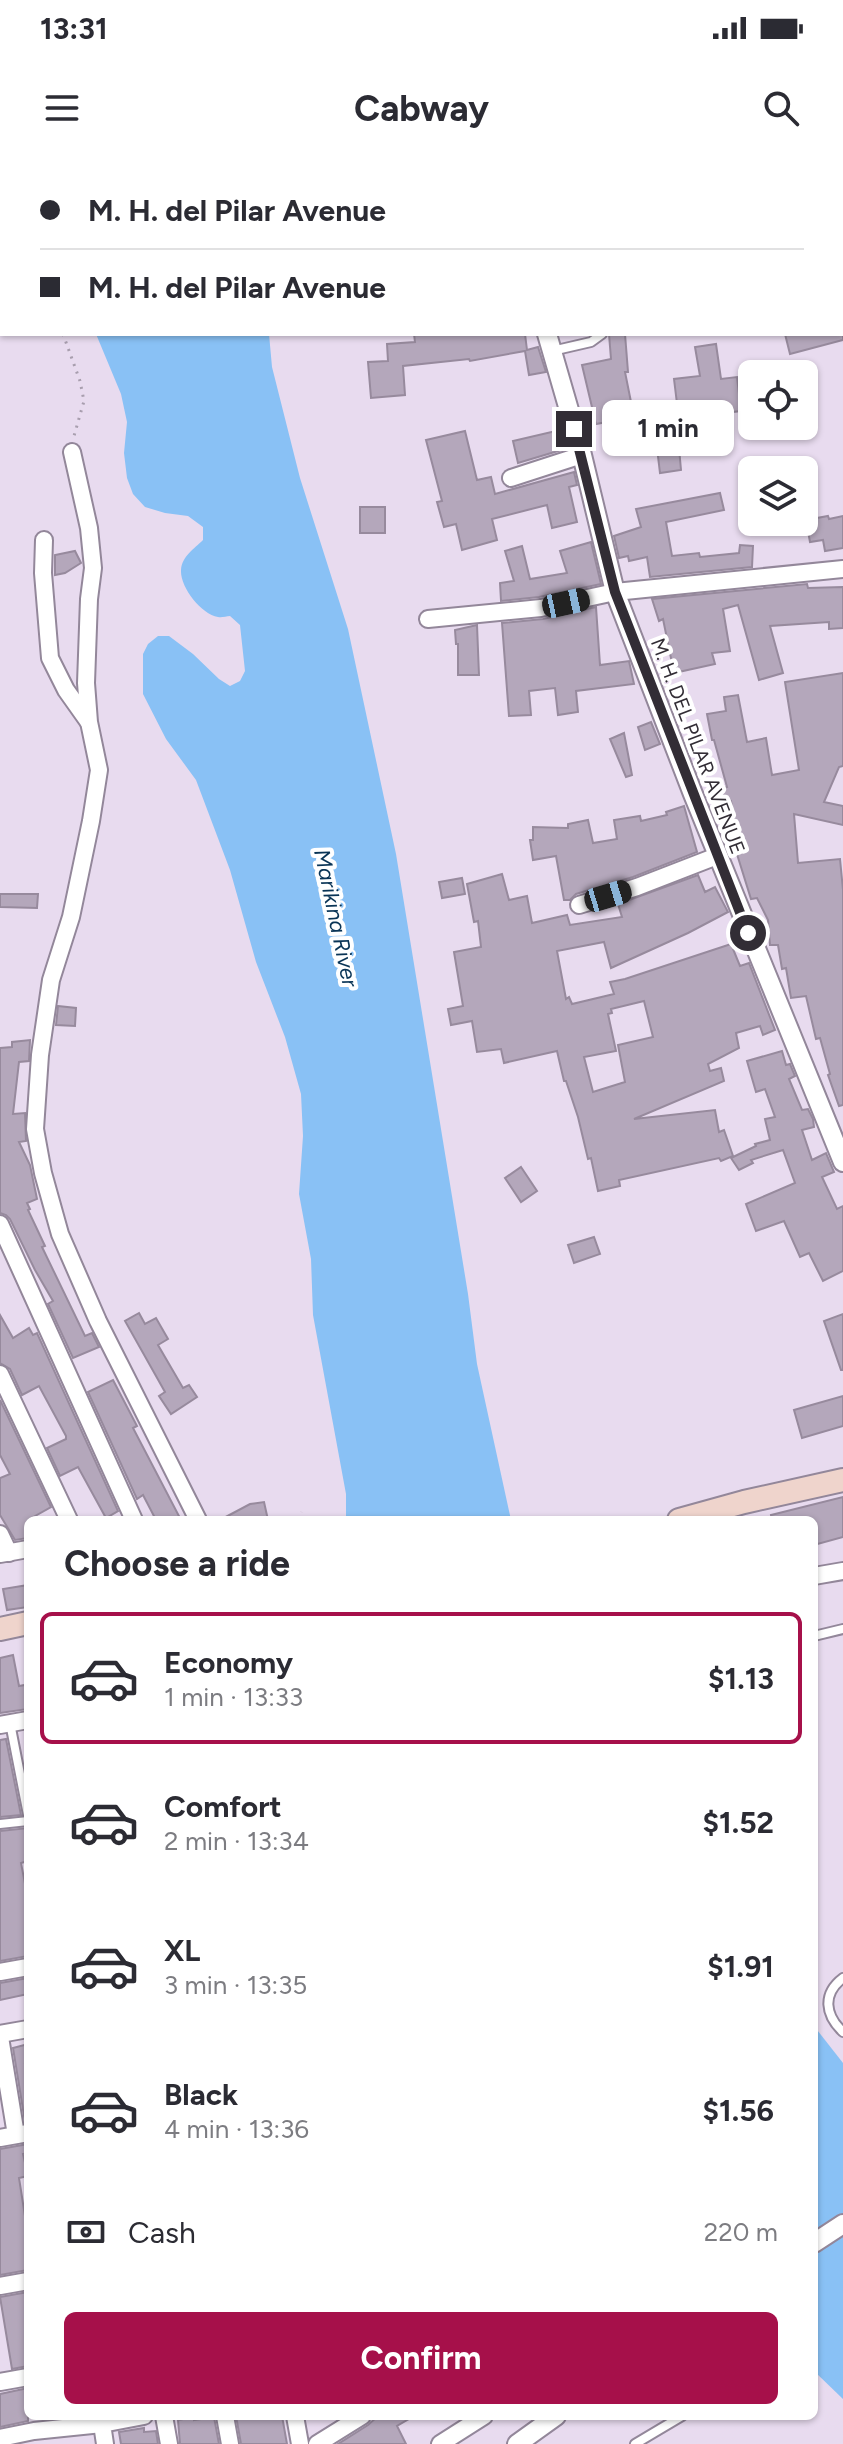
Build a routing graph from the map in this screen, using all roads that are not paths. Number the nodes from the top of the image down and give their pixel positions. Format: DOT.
graph roads {
  1 [pos="599,336"];
  2 [pos="549,342"];
  3 [pos="72,452"];
  4 [pos="582,455"];
  5 [pos="511,478"];
  6 [pos="44,540"];
  7 [pos="843,569"];
  8 [pos="615,592"];
  9 [pos="428,619"];
  10 [pos="89,722"];
  11 [pos="717,856"];
  12 [pos="579,905"];
  13 [pos="843,1162"];
  14 [pos="0,1224"];
  15 [pos="0,1374"];
  16 [pos="843,1480"];
  17 [pos="67,1516"];
  18 [pos="132,1516"];
  19 [pos="196,1516"];
  20 [pos="693,1516"];
  21 [pos="0,1534"];
  22 [pos="24,1550"];
  23 [pos="4,1554"];
  24 [pos="843,1571"];
  25 [pos="818,1575"];
  26 [pos="24,1624"];
  27 [pos="0,1629"];
  28 [pos="843,1629"];
  29 [pos="818,1635"];
  30 [pos="5,1724"];
  31 [pos="24,1802"];
  32 [pos="24,1819"];
  33 [pos="0,1824"];
  34 [pos="24,1968"];
  35 [pos="0,1972"];
  36 [pos="843,1978"];
  37 [pos="24,2030"];
  38 [pos="843,2032"];
  39 [pos="0,2036"];
  40 [pos="15,2135"];
  41 [pos="843,2224"];
  42 [pos="818,2240"];
  43 [pos="24,2282"];
  44 [pos="0,2286"];
  45 [pos="24,2378"];
  46 [pos="0,2382"];
  47 [pos="123,2420"];
  48 [pos="165,2420"];
  49 [pos="226,2420"];
  50 [pos="296,2420"];
  51 [pos="356,2420"];
  52 [pos="478,2420"];
  53 [pos="544,2420"];
  54 [pos="675,2420"];
  55 [pos="102,2424"];
  56 [pos="0,2438"];
  57 [pos="35,2438"];
  58 [pos="105,2444"];
  59 [pos="169,2444"];
  60 [pos="230,2444"];
  61 [pos="300,2444"];
  62 [pos="317,2444"];
  63 [pos="440,2444"];
  64 [pos="517,2444"];
  65 [pos="635,2444"];
  1 -- 2 [label="lane"];
  2 -- 4 [label="street, M. H. DEL PILAR AVENUE"];
  3 -- 10 [label="street"];
  4 -- 5 [label="street"];
  4 -- 8 [label="street, M. H. DEL PILAR AVENUE"];
  6 -- 10 [label="street"];
  7 -- 8 [label="street"];
  8 -- 9 [label="street"];
  8 -- 11 [label="street, M. H. DEL PILAR AVENUE"];
  10 -- 19 [label="street"];
  11 -- 12 [label="street"];
  11 -- 13 [label="street, M. H. DEL PILAR AVENUE"];
  14 -- 18 [label="street"];
  15 -- 17 [label="street"];
  16 -- 20 [label="main road"];
  21 -- 23 [label="street"];
  22 -- 23 [label="street"];
  24 -- 25 [label="street"];
  26 -- 27 [label="main road"];
  28 -- 29 [label="lane"];
  30 -- 31 [label="lane"];
  32 -- 33 [label="lane"];
  34 -- 35 [label="street"];
  36 -- 38 [label="lane"];
  37 -- 39 [label="street"];
  39 -- 40 [label="street"];
  41 -- 42 [label="street"];
  43 -- 44 [label="street"];
  45 -- 46 [label="street"];
  47 -- 55 [label="street"];
  48 -- 59 [label="street"];
  49 -- 60 [label="street"];
  50 -- 61 [label="street"];
  51 -- 62 [label="street"];
  52 -- 63 [label="street"];
  53 -- 64 [label="street"];
  54 -- 65 [label="lane"];
  55 -- 57 [label="street"];
  55 -- 58 [label="street"];
  56 -- 57 [label="street"];
}
